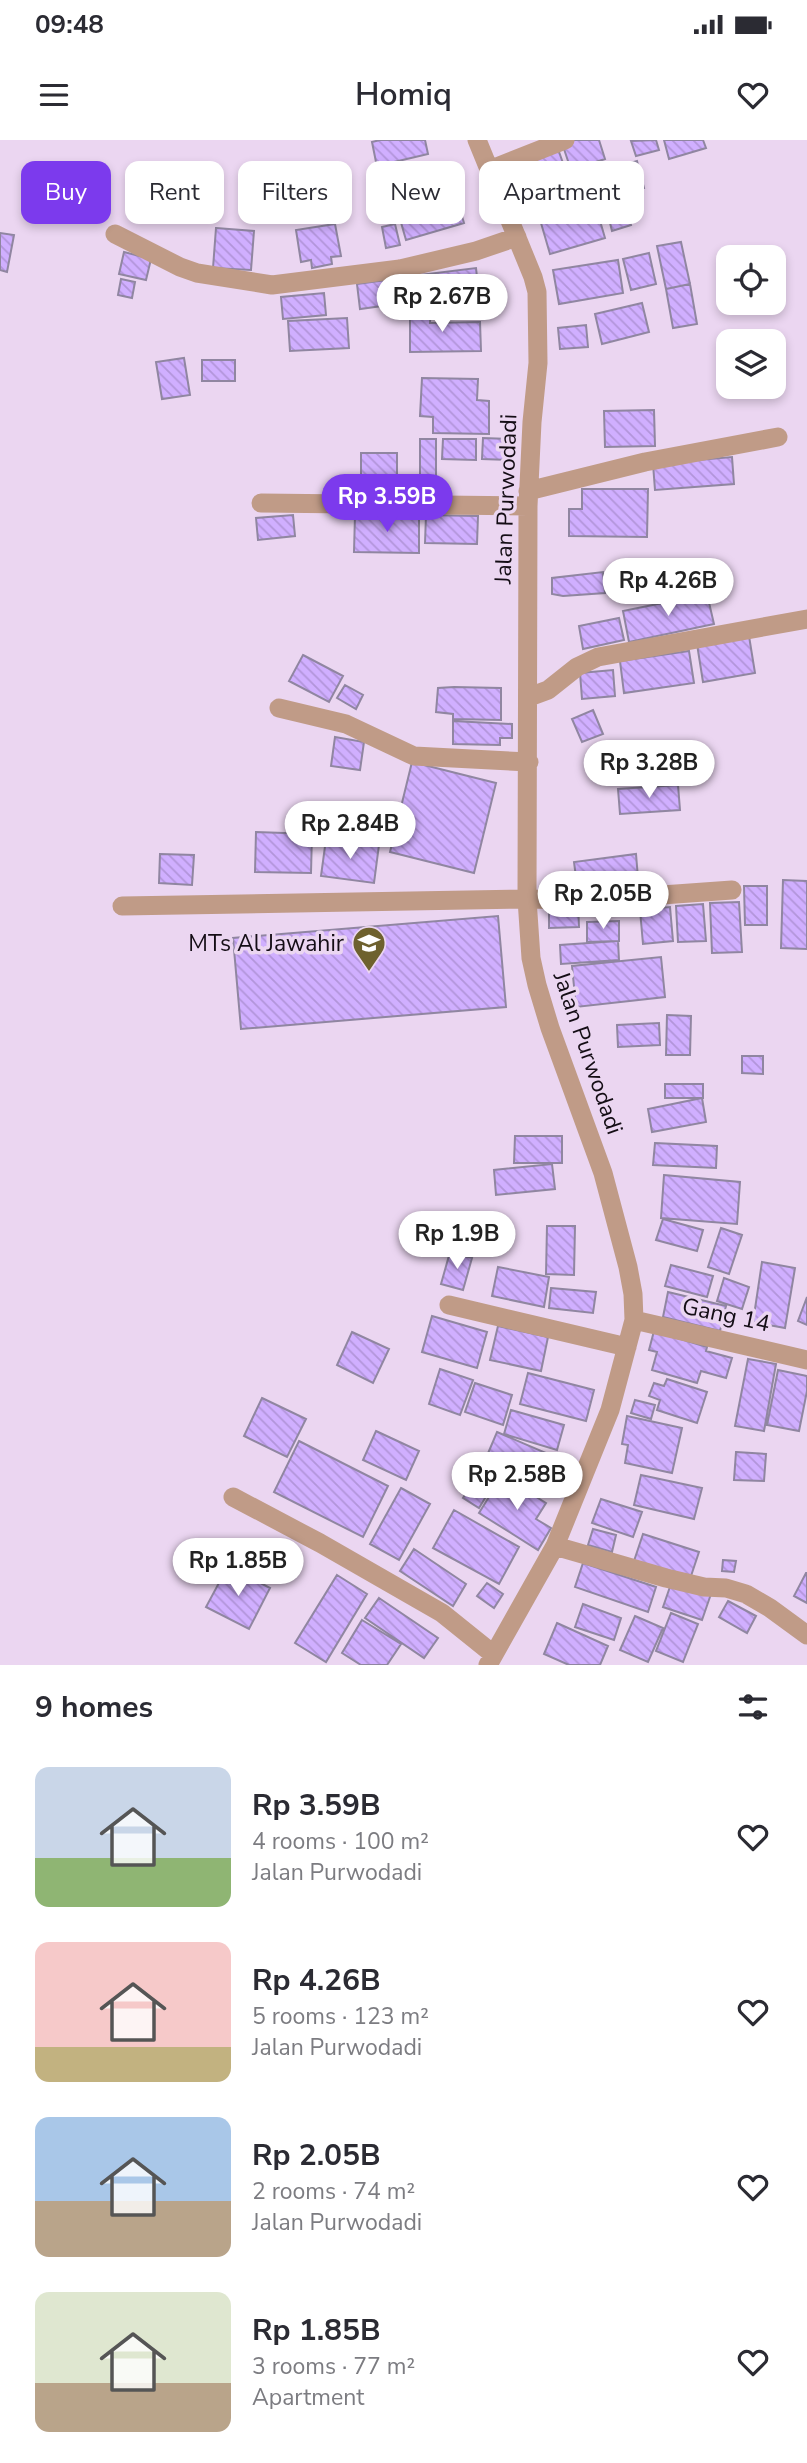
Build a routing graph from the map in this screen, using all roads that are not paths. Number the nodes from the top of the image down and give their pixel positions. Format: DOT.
graph roads {
  1 [pos="477,140"];
  2 [pos="565,140"];
  3 [pos="485,161"];
  4 [pos="512,161"];
  5 [pos="512,224"];
  6 [pos="115,234"];
  7 [pos="517,237"];
  8 [pos="778,436"];
  9 [pos="528,498"];
  10 [pos="261,503"];
  11 [pos="807,619"];
  12 [pos="529,697"];
  13 [pos="279,708"];
  14 [pos="528,762"];
  15 [pos="732,890"];
  16 [pos="527,899"];
  17 [pos="122,906"];
  18 [pos="449,1305"];
  19 [pos="634,1320"];
  20 [pos="626,1347"];
  21 [pos="807,1360"];
  22 [pos="233,1497"];
  23 [pos="555,1546"];
  24 [pos="807,1635"];
  25 [pos="491,1660"];
  1 -- 3 [label="street, Jalan Purwodadi"];
  2 -- 4 [label="street"];
  5 -- 7 [label="street, Jalan Purwodadi"];
  6 -- 7 [label="street"];
  7 -- 9 [label="street, Jalan Purwodadi"];
  8 -- 9 [label="street"];
  9 -- 10 [label="street"];
  9 -- 12 [label="street, Jalan Purwodadi"];
  11 -- 12 [label="street"];
  12 -- 14 [label="street, Jalan Purwodadi"];
  13 -- 14 [label="street"];
  14 -- 16 [label="street, Jalan Purwodadi"];
  15 -- 16 [label="street"];
  16 -- 17 [label="street"];
  16 -- 19 [label="street, Jalan Purwodadi"];
  18 -- 20 [label="street"];
  19 -- 20 [label="street, Jalan Purwodadi"];
  19 -- 21 [label="street, Gang 14"];
  20 -- 23 [label="street, Jalan Purwodadi"];
  22 -- 25 [label="street"];
  23 -- 24 [label="street"];
  23 -- 25 [label="street, Jalan Purwodadi"];
}
